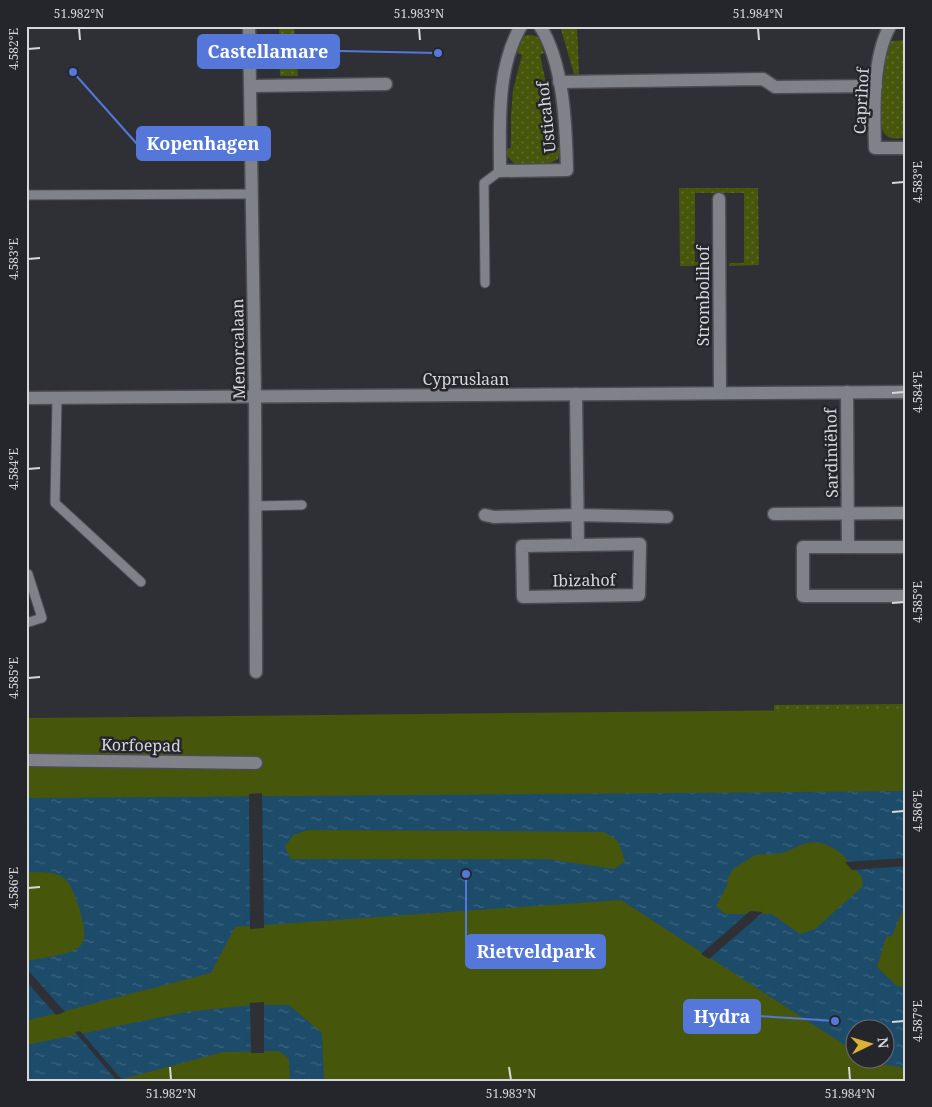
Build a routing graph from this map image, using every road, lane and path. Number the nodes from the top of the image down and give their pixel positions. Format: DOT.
graph roads {
  1 [pos="249,26"];
  2 [pos="521,26"];
  3 [pos="540,26"];
  4 [pos="890,26"];
  5 [pos="559,82"];
  6 [pos="386,84"];
  7 [pos="250,86"];
  8 [pos="876,86"];
  9 [pos="906,148"];
  10 [pos="500,171"];
  11 [pos="252,194"];
  12 [pos="26,195"];
  13 [pos="719,199"];
  14 [pos="485,283"];
  15 [pos="720,392"];
  16 [pos="847,392"];
  17 [pos="906,392"];
  18 [pos="576,394"];
  19 [pos="255,396"];
  20 [pos="26,398"];
  21 [pos="57,398"];
  22 [pos="302,505"];
  23 [pos="255,506"];
  24 [pos="906,512"];
  25 [pos="848,513"];
  26 [pos="774,514"];
  27 [pos="485,515"];
  28 [pos="577,515"];
  29 [pos="668,517"];
  30 [pos="578,545"];
  31 [pos="848,547"];
  32 [pos="906,547"];
  33 [pos="28,574"];
  34 [pos="141,582"];
  35 [pos="906,596"];
  36 [pos="26,623"];
  37 [pos="256,672"];
  38 [pos="26,760"];
  39 [pos="256,763"];
  1 -- 7 [label="street, Menorcalaan"];
  2 -- 10 [label="street"];
  3 -- 5 [label="street, Usticahof"];
  4 -- 8 [label="street, Caprihof"];
  5 -- 8 [label="street"];
  5 -- 10 [label="street, Usticahof"];
  6 -- 7 [label="street"];
  7 -- 11 [label="street, Menorcalaan"];
  8 -- 9 [label="street, Caprihof"];
  10 -- 14 [label="lane"];
  11 -- 12 [label="lane"];
  11 -- 19 [label="street, Menorcalaan"];
  13 -- 15 [label="street, Strombolihof"];
  15 -- 16 [label="street, Cypruslaan"];
  15 -- 18 [label="street, Cypruslaan"];
  16 -- 17 [label="street, Cypruslaan"];
  16 -- 25 [label="street, Sardiniëhof"];
  18 -- 19 [label="street, Cypruslaan"];
  18 -- 28 [label="street"];
  19 -- 21 [label="street, Cypruslaan"];
  19 -- 23 [label="street, Menorcalaan"];
  20 -- 21 [label="street, Cypruslaan"];
  21 -- 34 [label="lane"];
  22 -- 23 [label="lane"];
  23 -- 37 [label="street, Menorcalaan"];
  24 -- 25 [label="street, Sardiniëhof"];
  25 -- 26 [label="street, Sardiniëhof"];
  25 -- 31 [label="street, Sardiniëhof"];
  27 -- 28 [label="street"];
  28 -- 29 [label="street"];
  28 -- 30 [label="street"];
  30 -- 30 [label="street, Ibizahof"];
  31 -- 32 [label="street"];
  31 -- 35 [label="street"];
  33 -- 36 [label="lane"];
  38 -- 39 [label="street, Korfoepad"];
}
